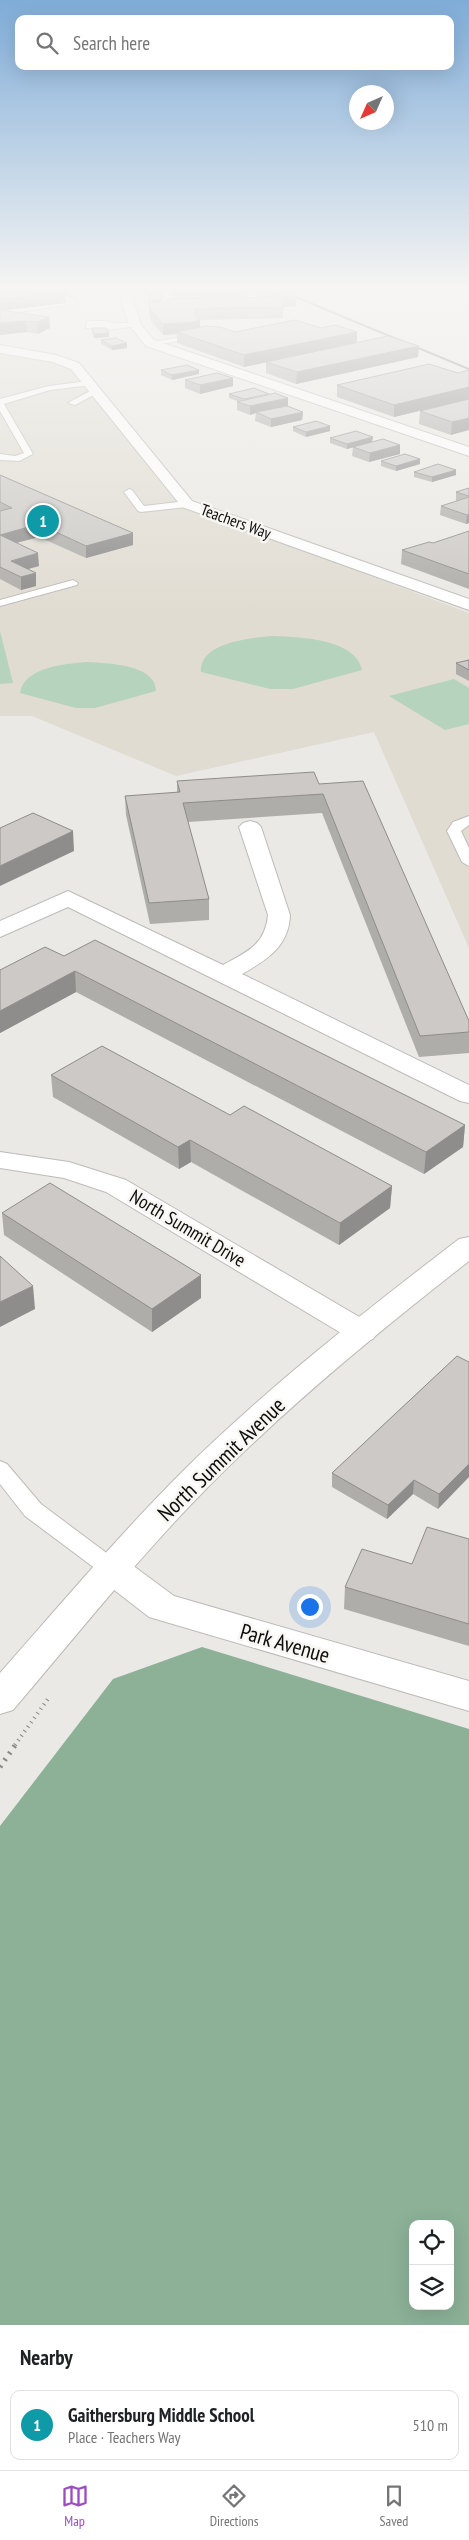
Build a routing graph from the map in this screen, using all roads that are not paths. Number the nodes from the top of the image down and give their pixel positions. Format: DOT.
graph roads {
  1 [pos="21,396"];
  2 [pos="80,396"];
  3 [pos="98,396"];
  4 [pos="308,396"];
  5 [pos="0,403"];
  6 [pos="72,403"];
  7 [pos="469,452"];
  8 [pos="0,456"];
  9 [pos="129,492"];
  10 [pos="187,504"];
  11 [pos="397,560"];
  12 [pos="370,570"];
  13 [pos="73,582"];
  14 [pos="0,603"];
  15 [pos="469,605"];
  16 [pos="469,820"];
  17 [pos="250,827"];
  18 [pos="469,862"];
  19 [pos="0,930"];
  20 [pos="224,974"];
  21 [pos="469,1095"];
  22 [pos="0,1160"];
  23 [pos="466,1251"];
  24 [pos="362,1332"];
  25 [pos="0,1469"];
  26 [pos="112,1569"];
  27 [pos="469,1696"];
  28 [pos="0,1699"];
  1 -- 5 [label="lane"];
  2 -- 6 [label="lane"];
  3 -- 10 [label="street, Teachers Way"];
  4 -- 7 [label="street"];
  5 -- 8 [label="lane"];
  9 -- 10 [label="lane"];
  10 -- 12 [label="street, Teachers Way"];
  11 -- 12 [label="street"];
  12 -- 15 [label="street, Teachers Way"];
  13 -- 14 [label="lane"];
  16 -- 18 [label="lane"];
  17 -- 20 [label="street"];
  19 -- 20 [label="street"];
  20 -- 21 [label="street"];
  22 -- 24 [label="street, North Summit Drive"];
  23 -- 24 [label="street, North Summit Avenue"];
  24 -- 26 [label="street, North Summit Avenue"];
  25 -- 26 [label="lane"];
  26 -- 27 [label="street, Park Avenue"];
  26 -- 28 [label="street, North Summit Avenue"];
}
